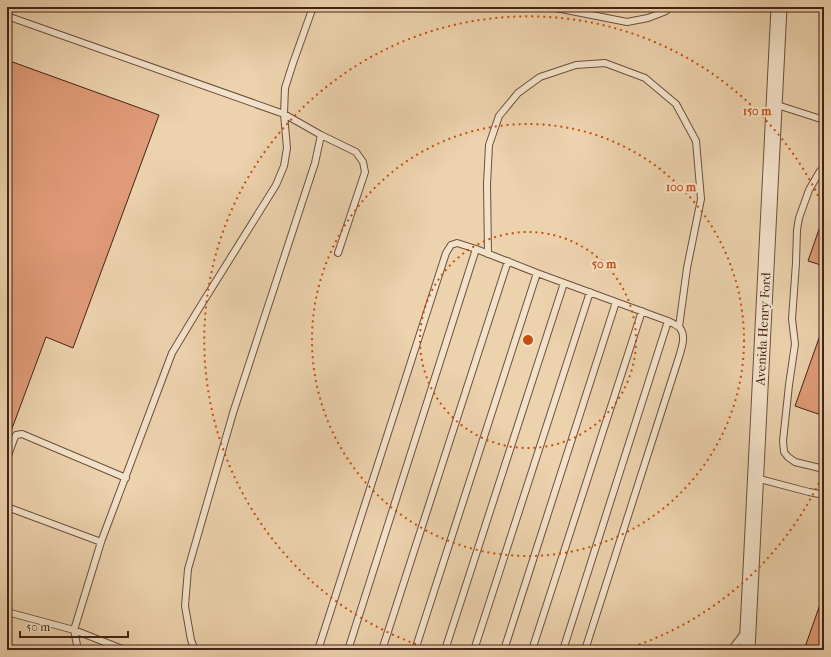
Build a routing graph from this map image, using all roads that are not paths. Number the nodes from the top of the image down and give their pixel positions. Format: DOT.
graph roads {
  1 [pos="313,7"];
  2 [pos="551,7"];
  3 [pos="670,7"];
  4 [pos="779,7"];
  5 [pos="7,16"];
  6 [pos="774,104"];
  7 [pos="284,114"];
  8 [pos="824,120"];
  9 [pos="321,135"];
  10 [pos="824,172"];
  11 [pos="476,249"];
  12 [pos="338,253"];
  13 [pos="488,254"];
  14 [pos="508,261"];
  15 [pos="537,273"];
  16 [pos="564,283"];
  17 [pos="590,292"];
  18 [pos="616,302"];
  19 [pos="642,311"];
  20 [pos="668,321"];
  21 [pos="679,327"];
  22 [pos="7,458"];
  23 [pos="824,469"];
  24 [pos="126,478"];
  25 [pos="756,478"];
  26 [pos="824,494"];
  27 [pos="7,507"];
  28 [pos="102,542"];
  29 [pos="7,612"];
  30 [pos="748,627"];
  31 [pos="74,630"];
  32 [pos="78,650"];
  33 [pos="125,650"];
  34 [pos="195,650"];
  35 [pos="318,650"];
  36 [pos="348,650"];
  37 [pos="382,650"];
  38 [pos="415,650"];
  39 [pos="445,650"];
  40 [pos="474,650"];
  41 [pos="504,650"];
  42 [pos="532,650"];
  43 [pos="563,650"];
  44 [pos="584,650"];
  45 [pos="731,650"];
  46 [pos="747,650"];
  1 -- 7 [label="lane"];
  2 -- 3 [label="lane"];
  4 -- 6 [label="street, Avenida Henry Ford"];
  5 -- 7 [label="lane"];
  6 -- 8 [label="lane"];
  6 -- 25 [label="street, Avenida Henry Ford"];
  7 -- 9 [label="lane"];
  7 -- 24 [label="lane"];
  9 -- 12 [label="lane"];
  9 -- 34 [label="lane"];
  10 -- 23 [label="lane"];
  11 -- 13 [label="lane"];
  11 -- 35 [label="lane"];
  11 -- 36 [label="lane"];
  13 -- 14 [label="lane"];
  13 -- 21 [label="lane"];
  14 -- 15 [label="lane"];
  14 -- 37 [label="lane"];
  15 -- 16 [label="lane"];
  15 -- 38 [label="lane"];
  16 -- 17 [label="lane"];
  16 -- 39 [label="lane"];
  17 -- 18 [label="lane"];
  17 -- 40 [label="lane"];
  18 -- 19 [label="lane"];
  18 -- 41 [label="lane"];
  19 -- 20 [label="lane"];
  19 -- 42 [label="lane"];
  20 -- 21 [label="lane"];
  20 -- 43 [label="lane"];
  21 -- 44 [label="lane"];
  22 -- 24 [label="lane"];
  24 -- 28 [label="lane"];
  25 -- 26 [label="lane"];
  25 -- 30 [label="street, Avenida Henry Ford"];
  27 -- 28 [label="lane"];
  28 -- 31 [label="lane"];
  29 -- 31 [label="lane"];
  30 -- 45 [label="lane"];
  30 -- 46 [label="street, Avenida Henry Ford"];
  31 -- 32 [label="lane"];
  31 -- 33 [label="lane"];
}
